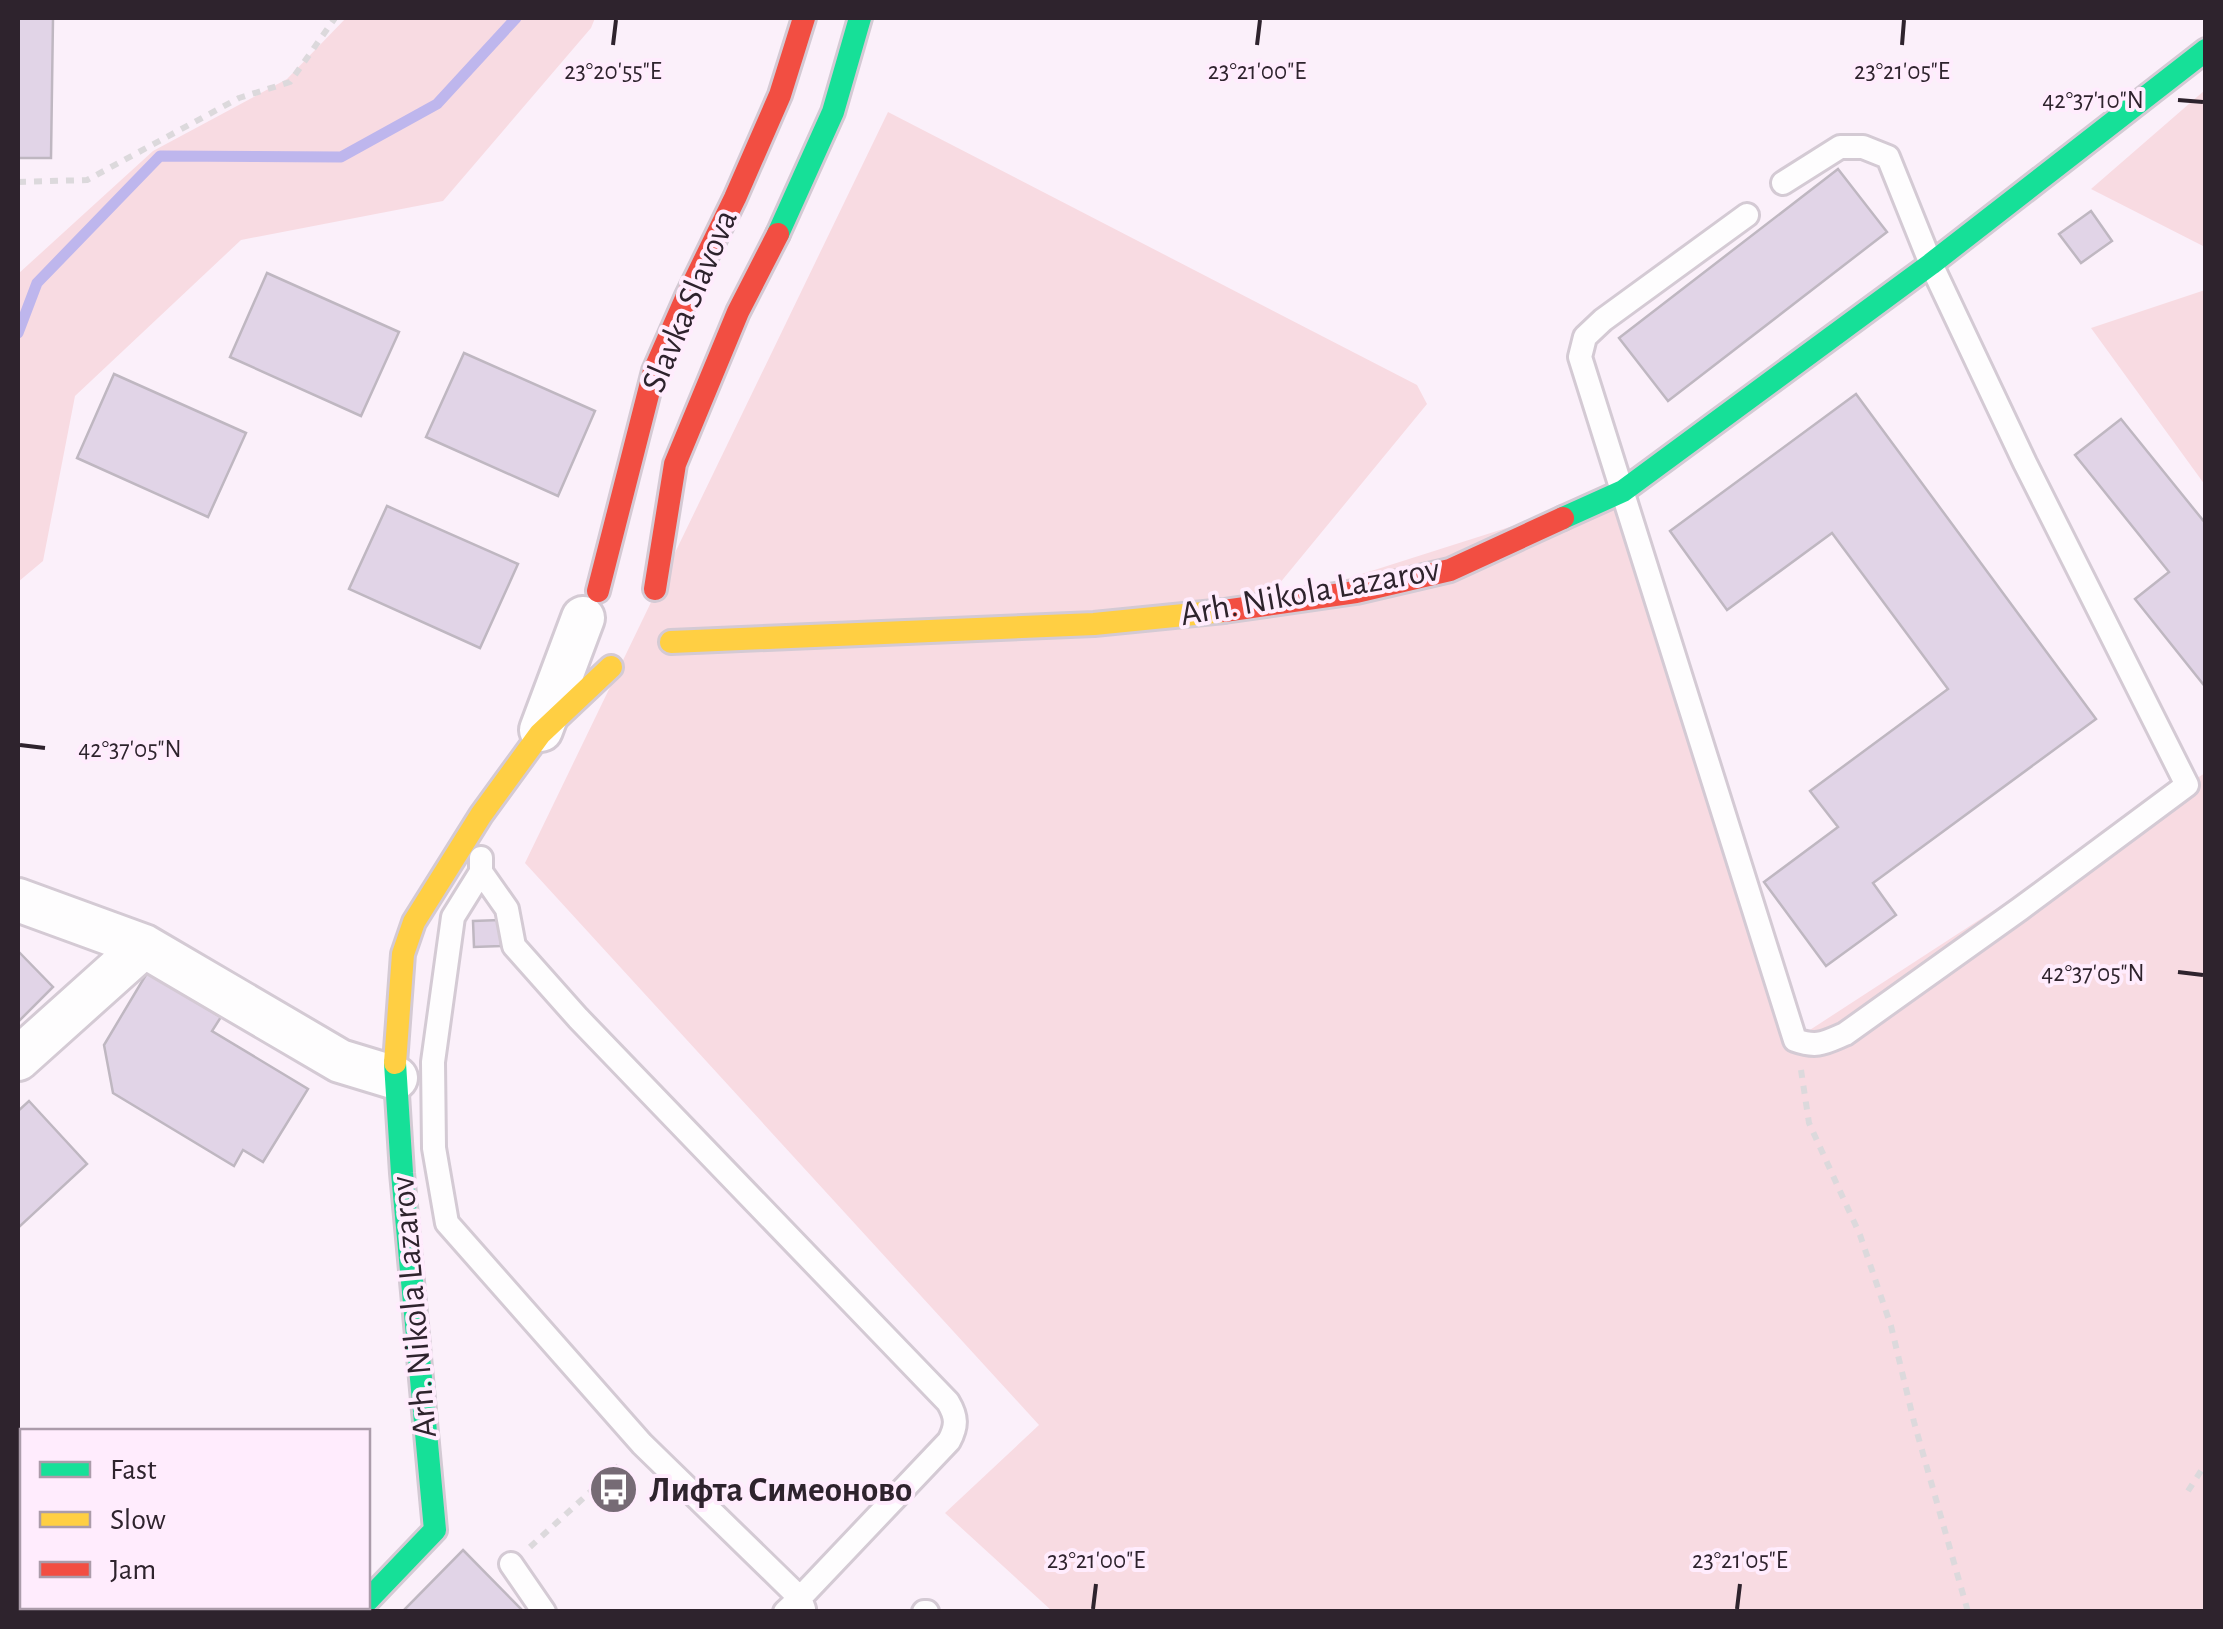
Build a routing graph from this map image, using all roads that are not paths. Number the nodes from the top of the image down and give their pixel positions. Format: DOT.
graph roads {
  1 [pos="804,18"];
  2 [pos="860,18"];
  3 [pos="2206,50"];
  4 [pos="1783,183"];
  5 [pos="1746,215"];
  6 [pos="1931,264"];
  7 [pos="1624,491"];
  8 [pos="641,583"];
  9 [pos="590,605"];
  10 [pos="671,642"];
  11 [pos="610,667"];
  12 [pos="540,734"];
  13 [pos="481,815"];
  14 [pos="481,872"];
  15 [pos="433,893"];
  16 [pos="18,900"];
  17 [pos="144,946"];
  18 [pos="400,988"];
  19 [pos="18,1059"];
  20 [pos="396,1078"];
  21 [pos="511,1564"];
  22 [pos="370,1598"];
  23 [pos="797,1607"];
  24 [pos="544,1612"];
  1 -- 9 [label="street, Slavka Slavova"];
  2 -- 8 [label="street, Slavka Slavova"];
  3 -- 6 [label="street, Arh. Nikola Lazarov"];
  4 -- 6 [label="lane"];
  5 -- 7 [label="lane"];
  6 -- 7 [label="street, Arh. Nikola Lazarov"];
  6 -- 7 [label="lane"];
  7 -- 10 [label="street, Arh. Nikola Lazarov"];
  8 -- 9 [label="street"];
  8 -- 10 [label="street"];
  9 -- 11 [label="street"];
  9 -- 12 [label="street, Arh. Nikola Lazarov"];
  10 -- 11 [label="street"];
  11 -- 12 [label="street, Arh. Nikola Lazarov"];
  12 -- 13 [label="street, Arh. Nikola Lazarov"];
  13 -- 14 [label="lane"];
  13 -- 15 [label="street, Arh. Nikola Lazarov"];
  14 -- 23 [label="lane"];
  14 -- 23 [label="lane"];
  15 -- 18 [label="street, Arh. Nikola Lazarov"];
  16 -- 17 [label="street"];
  17 -- 19 [label="street"];
  17 -- 20 [label="street"];
  18 -- 20 [label="street, Arh. Nikola Lazarov"];
  20 -- 22 [label="street, Arh. Nikola Lazarov"];
  21 -- 24 [label="lane"];
}
